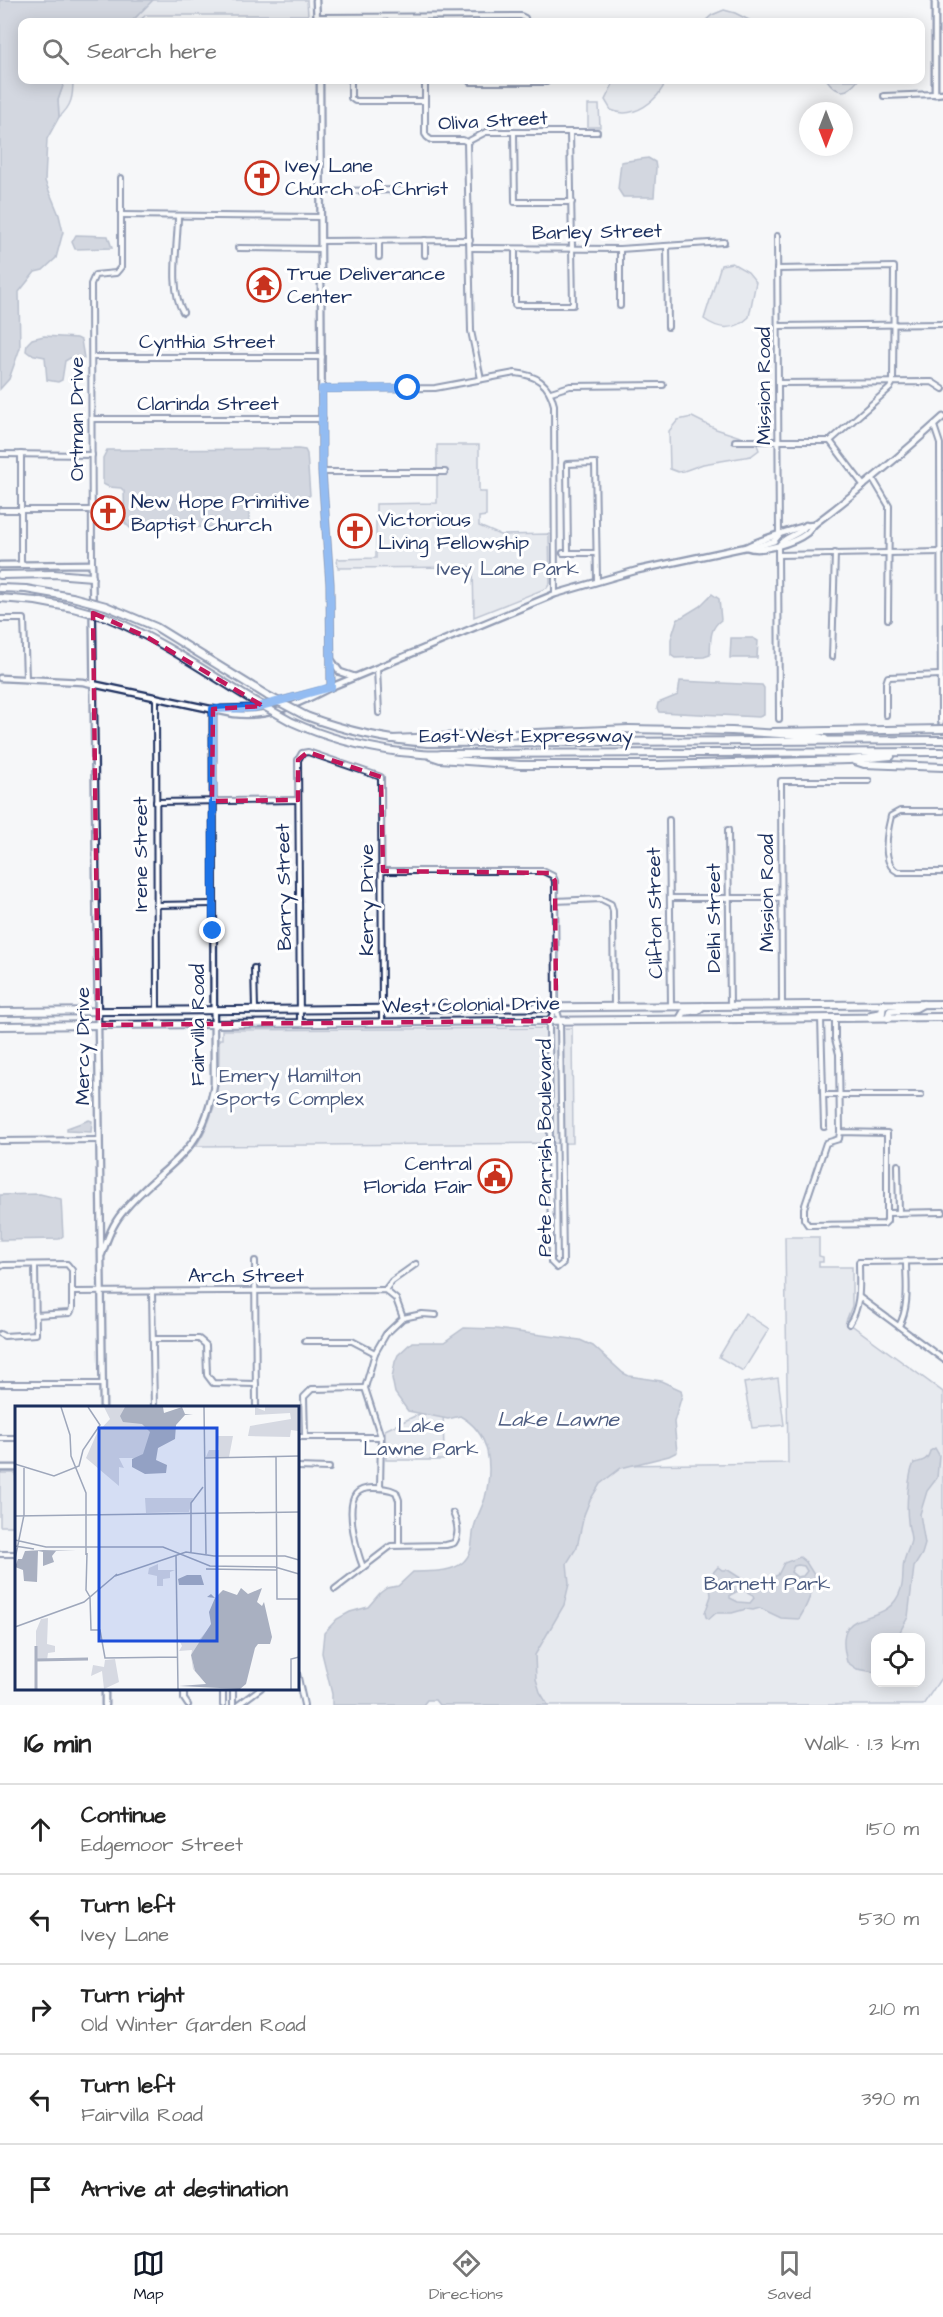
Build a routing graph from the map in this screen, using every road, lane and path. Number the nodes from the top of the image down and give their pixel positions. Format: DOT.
graph roads {
  1 [pos="316,0"];
  2 [pos="935,0"];
  3 [pos="469,17"];
  4 [pos="317,18"];
  5 [pos="454,18"];
  6 [pos="525,18"];
  7 [pos="935,34"];
  8 [pos="943,34"];
  9 [pos="320,84"];
  10 [pos="351,84"];
  11 [pos="425,84"];
  12 [pos="943,93"];
  13 [pos="934,94"];
  14 [pos="884,96"];
  15 [pos="425,101"];
  16 [pos="570,132"];
  17 [pos="597,132"];
  18 [pos="514,133"];
  19 [pos="467,141"];
  20 [pos="121,178"];
  21 [pos="407,190"];
  22 [pos="321,191"];
  23 [pos="572,202"];
  24 [pos="121,215"];
  25 [pos="178,216"];
  26 [pos="321,217"];
  27 [pos="777,236"];
  28 [pos="425,240"];
  29 [pos="470,240"];
  30 [pos="321,241"];
  31 [pos="379,241"];
  32 [pos="724,242"];
  33 [pos="667,246"];
  34 [pos="238,248"];
  35 [pos="470,248"];
  36 [pos="573,248"];
  37 [pos="321,249"];
  38 [pos="515,249"];
  39 [pos="620,249"];
  40 [pos="425,255"];
  41 [pos="379,256"];
  42 [pos="777,269"];
  43 [pos="620,306"];
  44 [pos="183,312"];
  45 [pos="943,324"];
  46 [pos="894,325"];
  47 [pos="779,326"];
  48 [pos="668,327"];
  49 [pos="92,357"];
  50 [pos="322,357"];
  51 [pos="481,379"];
  52 [pos="893,382"];
  53 [pos="779,383"];
  54 [pos="663,385"];
  55 [pos="322,389"];
  56 [pos="943,389"];
  57 [pos="551,392"];
  58 [pos="943,417"];
  59 [pos="322,418"];
  60 [pos="93,419"];
  61 [pos="934,426"];
  62 [pos="735,441"];
  63 [pos="780,441"];
  64 [pos="830,441"];
  65 [pos="0,453"];
  66 [pos="21,454"];
  67 [pos="92,454"];
  68 [pos="322,472"];
  69 [pos="445,472"];
  70 [pos="873,479"];
  71 [pos="864,486"];
  72 [pos="0,510"];
  73 [pos="21,510"];
  74 [pos="91,510"];
  75 [pos="806,525"];
  76 [pos="813,525"];
  77 [pos="779,536"];
  78 [pos="779,545"];
  79 [pos="748,548"];
  80 [pos="942,552"];
  81 [pos="596,553"];
  82 [pos="889,553"];
  83 [pos="835,554"];
  84 [pos="778,555"];
  85 [pos="92,564"];
  86 [pos="0,565"];
  87 [pos="21,565"];
  88 [pos="0,575"];
  89 [pos="93,578"];
  90 [pos="597,580"];
  91 [pos="0,588"];
  92 [pos="555,594"];
  93 [pos="0,598"];
  94 [pos="0,619"];
  95 [pos="888,619"];
  96 [pos="832,657"];
  97 [pos="331,659"];
  98 [pos="377,668"];
  99 [pos="942,669"];
  100 [pos="941,675"];
  101 [pos="356,677"];
  102 [pos="0,678"];
  103 [pos="26,678"];
  104 [pos="93,683"];
  105 [pos="331,687"];
  106 [pos="156,697"];
  107 [pos="213,709"];
  108 [pos="379,713"];
  109 [pos="886,715"];
  110 [pos="779,719"];
  111 [pos="942,726"];
  112 [pos="764,733"];
  113 [pos="390,739"];
  114 [pos="829,740"];
  115 [pos="943,740"];
  116 [pos="943,752"];
  117 [pos="302,753"];
  118 [pos="909,753"];
  119 [pos="431,756"];
  120 [pos="849,760"];
  121 [pos="943,767"];
  122 [pos="869,781"];
  123 [pos="298,800"];
  124 [pos="212,801"];
  125 [pos="156,802"];
  126 [pos="943,811"];
  127 [pos="669,820"];
  128 [pos="728,830"];
  129 [pos="383,871"];
  130 [pos="943,872"];
  131 [pos="671,898"];
  132 [pos="729,898"];
  133 [pos="782,898"];
  134 [pos="555,901"];
  135 [pos="213,904"];
  136 [pos="156,905"];
  137 [pos="254,968"];
  138 [pos="883,1004"];
  139 [pos="923,1004"];
  140 [pos="943,1004"];
  141 [pos="783,1005"];
  142 [pos="671,1006"];
  143 [pos="704,1006"];
  144 [pos="730,1006"];
  145 [pos="556,1007"];
  146 [pos="614,1007"];
  147 [pos="469,1008"];
  148 [pos="382,1009"];
  149 [pos="214,1010"];
  150 [pos="255,1010"];
  151 [pos="300,1010"];
  152 [pos="98,1011"];
  153 [pos="157,1011"];
  154 [pos="0,1012"];
  155 [pos="943,1017"];
  156 [pos="821,1018"];
  157 [pos="835,1018"];
  158 [pos="853,1018"];
  159 [pos="888,1018"];
  160 [pos="680,1019"];
  161 [pos="750,1019"];
  162 [pos="641,1020"];
  163 [pos="549,1021"];
  164 [pos="560,1021"];
  165 [pos="382,1022"];
  166 [pos="469,1022"];
  167 [pos="300,1023"];
  168 [pos="214,1024"];
  169 [pos="98,1025"];
  170 [pos="0,1026"];
  171 [pos="824,1095"];
  172 [pos="839,1095"];
  173 [pos="921,1095"];
  174 [pos="824,1127"];
  175 [pos="840,1132"];
  176 [pos="99,1140"];
  177 [pos="0,1141"];
  178 [pos="898,1165"];
  179 [pos="943,1212"];
  180 [pos="887,1213"];
  181 [pos="899,1213"];
  182 [pos="110,1233"];
  183 [pos="100,1235"];
  184 [pos="101,1257"];
  185 [pos="255,1261"];
  186 [pos="906,1261"];
  187 [pos="943,1261"];
  188 [pos="416,1263"];
  189 [pos="35,1265"];
  190 [pos="0,1267"];
  191 [pos="385,1290"];
  192 [pos="152,1291"];
  193 [pos="72,1292"];
  194 [pos="101,1292"];
  195 [pos="255,1292"];
  196 [pos="859,1297"];
  197 [pos="35,1315"];
  198 [pos="436,1315"];
  199 [pos="403,1318"];
  200 [pos="849,1324"];
  201 [pos="899,1326"];
  202 [pos="0,1334"];
  203 [pos="154,1339"];
  204 [pos="304,1341"];
  205 [pos="943,1351"];
  206 [pos="375,1353"];
  207 [pos="941,1357"];
  208 [pos="0,1384"];
  209 [pos="102,1384"];
  210 [pos="256,1384"];
  211 [pos="365,1389"];
  212 [pos="103,1406"];
  213 [pos="154,1406"];
  214 [pos="256,1406"];
  215 [pos="298,1437"];
  216 [pos="305,1437"];
  217 [pos="381,1437"];
  218 [pos="298,1467"];
  219 [pos="329,1468"];
  220 [pos="380,1488"];
  221 [pos="453,1513"];
  222 [pos="399,1545"];
  223 [pos="363,1567"];
  224 [pos="335,1589"];
  225 [pos="298,1679"];
  226 [pos="184,1690"];
  227 [pos="260,1690"];
  228 [pos="188,1705"];
  229 [pos="238,1705"];
  230 [pos="304,1705"];
  1 -- 4 [label="street"];
  2 -- 7 [label="street"];
  3 -- 5 [label="street"];
  3 -- 6 [label="street"];
  7 -- 8 [label="street"];
  7 -- 13 [label="street"];
  9 -- 22 [label="street"];
  10 -- 15 [label="street"];
  11 -- 15 [label="street"];
  12 -- 13 [label="street"];
  13 -- 14 [label="street"];
  15 -- 19 [label="street, Oliva Street"];
  16 -- 17 [label="street, Oliva Street"];
  16 -- 18 [label="street, Oliva Street"];
  16 -- 23 [label="street"];
  18 -- 19 [label="street, Oliva Street"];
  18 -- 23 [label="street"];
  19 -- 29 [label="street"];
  20 -- 24 [label="street, Ortman Drive"];
  21 -- 22 [label="street"];
  22 -- 26 [label="street"];
  23 -- 36 [label="street"];
  24 -- 25 [label="street"];
  24 -- 49 [label="street, Ortman Drive"];
  25 -- 26 [label="street"];
  25 -- 44 [label="street"];
  26 -- 30 [label="street"];
  27 -- 42 [label="street, Mission Road"];
  28 -- 29 [label="street"];
  28 -- 31 [label="street"];
  28 -- 40 [label="street"];
  29 -- 35 [label="street"];
  30 -- 31 [label="street"];
  30 -- 37 [label="street"];
  31 -- 41 [label="street"];
  32 -- 33 [label="street, Barley Street"];
  33 -- 39 [label="street, Barley Street"];
  33 -- 48 [label="street"];
  34 -- 37 [label="street"];
  35 -- 38 [label="street, Barley Street"];
  35 -- 51 [label="street"];
  36 -- 38 [label="street, Barley Street"];
  36 -- 38 [label="street"];
  36 -- 39 [label="street, Barley Street"];
  37 -- 50 [label="street"];
  39 -- 43 [label="street"];
  42 -- 46 [label="street"];
  42 -- 47 [label="street, Mission Road"];
  45 -- 46 [label="street"];
  46 -- 47 [label="street"];
  46 -- 52 [label="street"];
  47 -- 53 [label="street, Mission Road"];
  49 -- 50 [label="street, Cynthia Street"];
  49 -- 60 [label="street, Ortman Drive"];
  50 -- 55 [label="street"];
  51 -- 55 [label="street"];
  51 -- 57 [label="street"];
  52 -- 53 [label="street"];
  52 -- 56 [label="street"];
  52 -- 64 [label="street"];
  53 -- 63 [label="street, Mission Road"];
  54 -- 57 [label="street"];
  55 -- 59 [label="street"];
  57 -- 92 [label="street"];
  58 -- 61 [label="street"];
  59 -- 60 [label="street, Clarinda Street"];
  59 -- 68 [label="street"];
  60 -- 67 [label="street, Ortman Drive"];
  61 -- 70 [label="street"];
  61 -- 80 [label="street"];
  62 -- 63 [label="street"];
  63 -- 64 [label="street"];
  63 -- 77 [label="street, Mission Road"];
  64 -- 71 [label="street"];
  65 -- 66 [label="street"];
  66 -- 67 [label="street"];
  66 -- 73 [label="street"];
  67 -- 74 [label="street, Ortman Drive"];
  68 -- 69 [label="street"];
  68 -- 97 [label="street"];
  70 -- 71 [label="street"];
  70 -- 82 [label="street"];
  71 -- 76 [label="street"];
  72 -- 73 [label="street"];
  73 -- 74 [label="street"];
  73 -- 87 [label="street"];
  74 -- 85 [label="street, Ortman Drive"];
  75 -- 76 [label="street"];
  75 -- 77 [label="street"];
  75 -- 78 [label="street"];
  76 -- 78 [label="street"];
  77 -- 79 [label="street"];
  78 -- 79 [label="street"];
  78 -- 84 [label="street"];
  79 -- 90 [label="street"];
  80 -- 82 [label="street"];
  80 -- 99 [label="street"];
  81 -- 81 [label="street"];
  81 -- 90 [label="street"];
  82 -- 83 [label="street"];
  82 -- 95 [label="street"];
  83 -- 84 [label="street"];
  83 -- 96 [label="street"];
  84 -- 110 [label="street"];
  85 -- 87 [label="street"];
  85 -- 89 [label="street, Ortman Drive"];
  86 -- 87 [label="street"];
  88 -- 89 [label="highway"];
  89 -- 104 [label="street, Ortman Drive"];
  90 -- 92 [label="street"];
  91 -- 113 [label="highway, East-West Expressway, bridge"];
  92 -- 98 [label="street"];
  93 -- 119 [label="highway, East-West Expressway, bridge"];
  94 -- 103 [label="street"];
  97 -- 101 [label="street"];
  97 -- 105 [label="street"];
  98 -- 101 [label="street"];
  98 -- 108 [label="street"];
  99 -- 100 [label="street"];
  100 -- 109 [label="street"];
  100 -- 111 [label="street"];
  101 -- 105 [label="street"];
  102 -- 103 [label="street"];
  103 -- 104 [label="street"];
  104 -- 106 [label="street"];
  104 -- 152 [label="street, Mercy Drive"];
  105 -- 107 [label="street"];
  105 -- 107 [label="street"];
  106 -- 107 [label="street"];
  106 -- 125 [label="street, Irene Street"];
  107 -- 124 [label="street, Fairvilla Road"];
  111 -- 112 [label="highway"];
  112 -- 113 [label="highway"];
  112 -- 114 [label="highway"];
  113 -- 114 [label="highway, East-West Expressway"];
  114 -- 115 [label="highway, East-West Expressway"];
  116 -- 118 [label="highway, East-West Expressway"];
  117 -- 123 [label="street, Barry Street"];
  117 -- 129 [label="street, Kerry Drive"];
  118 -- 119 [label="highway, East-West Expressway"];
  118 -- 120 [label="highway"];
  119 -- 120 [label="highway"];
  120 -- 121 [label="highway"];
  122 -- 133 [label="street, Mission Road"];
  123 -- 124 [label="street"];
  123 -- 151 [label="street, Barry Street"];
  124 -- 125 [label="street"];
  124 -- 135 [label="street, Fairvilla Road"];
  125 -- 136 [label="street, Irene Street"];
  126 -- 130 [label="street"];
  127 -- 131 [label="street, Clifton Street"];
  128 -- 132 [label="street, Delhi Street"];
  129 -- 134 [label="street"];
  129 -- 148 [label="street, Kerry Drive"];
  131 -- 132 [label="street"];
  131 -- 142 [label="street, Clifton Street"];
  132 -- 133 [label="street"];
  132 -- 144 [label="street, Delhi Street"];
  133 -- 141 [label="street, Mission Road"];
  134 -- 145 [label="street"];
  134 -- 146 [label="street"];
  135 -- 136 [label="street"];
  135 -- 149 [label="street, Fairvilla Road"];
  136 -- 153 [label="street, Irene Street"];
  137 -- 150 [label="street"];
  138 -- 139 [label="highway, West Colonial Drive"];
  138 -- 141 [label="highway, West Colonial Drive"];
  138 -- 158 [label="highway"];
  139 -- 140 [label="highway, West Colonial Drive"];
  139 -- 159 [label="highway"];
  141 -- 144 [label="highway, West Colonial Drive"];
  141 -- 161 [label="highway"];
  142 -- 143 [label="highway, West Colonial Drive"];
  142 -- 146 [label="highway, West Colonial Drive"];
  142 -- 162 [label="highway"];
  143 -- 144 [label="highway, West Colonial Drive"];
  143 -- 160 [label="highway"];
  145 -- 146 [label="highway, West Colonial Drive"];
  145 -- 147 [label="highway, West Colonial Drive"];
  145 -- 163 [label="street, Pete Parrish Boulevard"];
  145 -- 164 [label="street, Pete Parrish Boulevard"];
  147 -- 148 [label="highway, West Colonial Drive"];
  147 -- 166 [label="highway"];
  148 -- 151 [label="highway, West Colonial Drive"];
  148 -- 165 [label="street, Kerry Drive"];
  149 -- 150 [label="highway, West Colonial Drive"];
  149 -- 153 [label="highway, West Colonial Drive"];
  149 -- 168 [label="street, Fairvilla Road"];
  150 -- 151 [label="highway, West Colonial Drive"];
  151 -- 167 [label="street, Barry Street"];
  152 -- 153 [label="highway, West Colonial Drive"];
  152 -- 154 [label="highway, West Colonial Drive"];
  152 -- 169 [label="street, Mercy Drive"];
  155 -- 159 [label="highway, West Colonial Drive"];
  156 -- 157 [label="highway, West Colonial Drive"];
  156 -- 161 [label="highway, West Colonial Drive"];
  156 -- 171 [label="street"];
  157 -- 158 [label="highway, West Colonial Drive"];
  157 -- 172 [label="street"];
  158 -- 159 [label="highway, West Colonial Drive"];
  160 -- 161 [label="highway, West Colonial Drive"];
  160 -- 162 [label="highway, West Colonial Drive"];
  162 -- 164 [label="highway, West Colonial Drive"];
  163 -- 164 [label="highway, West Colonial Drive"];
  163 -- 164 [label="street, Pete Parrish Boulevard"];
  163 -- 166 [label="highway, West Colonial Drive"];
  165 -- 166 [label="highway, West Colonial Drive"];
  165 -- 167 [label="highway, West Colonial Drive"];
  167 -- 168 [label="highway, West Colonial Drive"];
  168 -- 169 [label="highway, West Colonial Drive"];
  168 -- 182 [label="street, Fairvilla Road"];
  169 -- 170 [label="highway, West Colonial Drive"];
  169 -- 176 [label="street, Mercy Drive"];
  171 -- 172 [label="street"];
  171 -- 174 [label="street"];
  172 -- 173 [label="street"];
  172 -- 175 [label="street"];
  175 -- 180 [label="street"];
  175 -- 180 [label="street"];
  176 -- 177 [label="street"];
  176 -- 183 [label="street, Mercy Drive"];
  178 -- 181 [label="street"];
  179 -- 181 [label="street"];
  180 -- 181 [label="street"];
  182 -- 183 [label="street"];
  182 -- 184 [label="street, Fairvilla Road"];
  183 -- 184 [label="street, Mercy Drive"];
  184 -- 194 [label="street, Mercy Drive"];
  185 -- 195 [label="street"];
  186 -- 187 [label="street"];
  186 -- 196 [label="street"];
  186 -- 201 [label="street"];
  188 -- 191 [label="street"];
  189 -- 190 [label="street"];
  189 -- 193 [label="street"];
  189 -- 197 [label="street"];
  191 -- 195 [label="street, Arch Street"];
  191 -- 199 [label="street"];
  192 -- 194 [label="street, Arch Street"];
  192 -- 195 [label="street, Arch Street"];
  192 -- 203 [label="street"];
  193 -- 194 [label="street, Arch Street"];
  193 -- 197 [label="street"];
  194 -- 209 [label="street, Mercy Drive"];
  195 -- 210 [label="street"];
  196 -- 200 [label="street"];
  196 -- 201 [label="street"];
  197 -- 202 [label="street"];
  198 -- 199 [label="street"];
  199 -- 206 [label="street"];
  201 -- 207 [label="street"];
  203 -- 210 [label="street"];
  203 -- 213 [label="street"];
  204 -- 206 [label="street"];
  205 -- 207 [label="street"];
  206 -- 211 [label="street"];
  208 -- 209 [label="street"];
  209 -- 212 [label="street, Mercy Drive"];
  210 -- 214 [label="street"];
  211 -- 216 [label="street"];
  211 -- 217 [label="street"];
  215 -- 216 [label="street"];
  216 -- 217 [label="street"];
  217 -- 220 [label="street"];
  218 -- 219 [label="street"];
  220 -- 222 [label="street"];
  220 -- 223 [label="street"];
  221 -- 222 [label="street"];
  222 -- 223 [label="street"];
  223 -- 224 [label="street"];
  225 -- 230 [label="street"];
  226 -- 228 [label="street"];
  227 -- 229 [label="street"];
}
